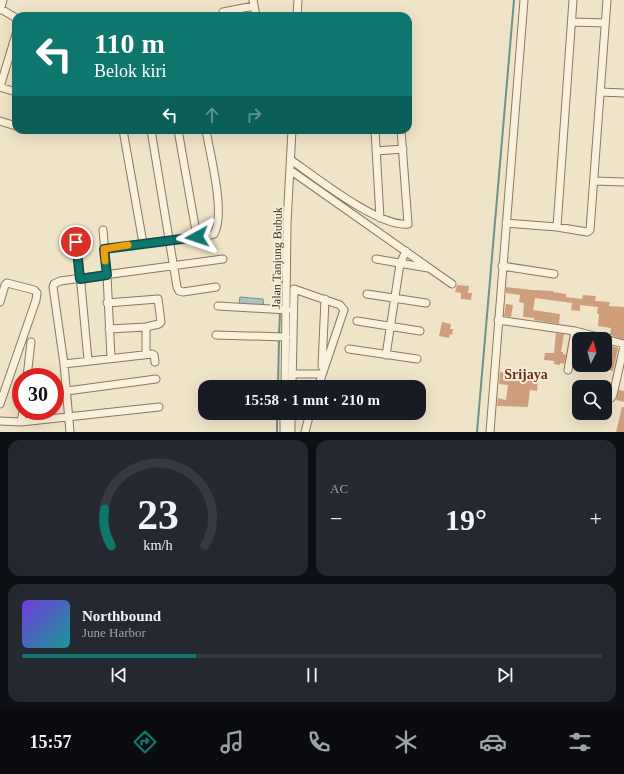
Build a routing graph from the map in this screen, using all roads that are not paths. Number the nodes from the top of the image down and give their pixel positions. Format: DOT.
graph roads {
  1 [pos="3,0"];
  2 [pos="298,0"];
  3 [pos="524,0"];
  4 [pos="573,0"];
  5 [pos="607,0"];
  6 [pos="254,3"];
  7 [pos="0,9"];
  8 [pos="223,12"];
  9 [pos="297,12"];
  10 [pos="12,16"];
  11 [pos="572,22"];
  12 [pos="606,24"];
  13 [pos="12,47"];
  14 [pos="0,87"];
  15 [pos="12,91"];
  16 [pos="600,92"];
  17 [pos="624,93"];
  18 [pos="0,121"];
  19 [pos="12,125"];
  20 [pos="124,134"];
  21 [pos="152,134"];
  22 [pos="179,134"];
  23 [pos="207,134"];
  24 [pos="292,134"];
  25 [pos="375,134"];
  26 [pos="401,134"];
  27 [pos="403,149"];
  28 [pos="376,151"];
  29 [pos="291,160"];
  30 [pos="290,170"];
  31 [pos="594,181"];
  32 [pos="624,182"];
  33 [pos="380,218"];
  34 [pos="506,223"];
  35 [pos="557,227"];
  36 [pos="103,230"];
  37 [pos="197,237"];
  38 [pos="169,240"];
  39 [pos="76,242"];
  40 [pos="142,243"];
  41 [pos="104,249"];
  42 [pos="406,252"];
  43 [pos="223,259"];
  44 [pos="376,259"];
  45 [pos="400,264"];
  46 [pos="173,266"];
  47 [pos="502,266"];
  48 [pos="431,269"];
  49 [pos="554,274"];
  50 [pos="107,275"];
  51 [pos="80,279"];
  52 [pos="452,284"];
  53 [pos="216,287"];
  54 [pos="367,294"];
  55 [pos="394,299"];
  56 [pos="325,300"];
  57 [pos="0,302"];
  58 [pos="426,302"];
  59 [pos="108,303"];
  60 [pos="218,306"];
  61 [pos="285,310"];
  62 [pos="498,320"];
  63 [pos="357,321"];
  64 [pos="390,326"];
  65 [pos="146,328"];
  66 [pos="109,329"];
  67 [pos="420,331"];
  68 [pos="575,331"];
  69 [pos="216,335"];
  70 [pos="281,337"];
  71 [pos="30,342"];
  72 [pos="624,345"];
  73 [pos="349,349"];
  74 [pos="146,354"];
  75 [pos="386,355"];
  76 [pos="111,358"];
  77 [pos="416,359"];
  78 [pos="88,360"];
  79 [pos="155,362"];
  80 [pos="64,364"];
  81 [pos="27,368"];
  82 [pos="568,370"];
  83 [pos="290,372"];
  84 [pos="322,374"];
  85 [pos="156,379"];
  86 [pos="287,380"];
  87 [pos="291,380"];
  88 [pos="320,380"];
  89 [pos="67,391"];
  90 [pos="612,397"];
  91 [pos="0,404"];
  92 [pos="159,407"];
  93 [pos="68,416"];
  94 [pos="284,420"];
  95 [pos="292,420"];
  96 [pos="308,420"];
  97 [pos="0,421"];
  98 [pos="21,422"];
  99 [pos="70,432"];
  100 [pos="284,432"];
  101 [pos="291,432"];
  102 [pos="304,432"];
  103 [pos="490,432"];
  1 -- 7 [label="street"];
  2 -- 9 [label="street"];
  3 -- 34 [label="street"];
  4 -- 11 [label="street"];
  5 -- 12 [label="street"];
  6 -- 8 [label="street"];
  7 -- 10 [label="street"];
  11 -- 12 [label="street"];
  11 -- 35 [label="street"];
  12 -- 16 [label="street"];
  13 -- 14 [label="street"];
  14 -- 15 [label="street"];
  16 -- 17 [label="street"];
  16 -- 31 [label="street"];
  18 -- 19 [label="street"];
  20 -- 40 [label="street"];
  21 -- 38 [label="street"];
  22 -- 37 [label="street"];
  23 -- 37 [label="street"];
  24 -- 29 [label="street, Jalan Tanjung Bubuk"];
  25 -- 28 [label="street"];
  26 -- 27 [label="street"];
  27 -- 28 [label="street"];
  27 -- 33 [label="street"];
  28 -- 33 [label="street"];
  29 -- 30 [label="street, Jalan Tanjung Bubuk"];
  29 -- 33 [label="street"];
  30 -- 42 [label="street"];
  30 -- 61 [label="street, Jalan Tanjung Bubuk"];
  31 -- 32 [label="street"];
  31 -- 35 [label="street"];
  34 -- 35 [label="street"];
  34 -- 47 [label="street"];
  36 -- 41 [label="street"];
  37 -- 38 [label="street"];
  38 -- 40 [label="street"];
  38 -- 46 [label="street"];
  39 -- 51 [label="street"];
  40 -- 41 [label="street"];
  41 -- 50 [label="street"];
  42 -- 45 [label="street"];
  42 -- 48 [label="street"];
  43 -- 46 [label="street"];
  44 -- 45 [label="street"];
  45 -- 48 [label="street"];
  45 -- 55 [label="street"];
  46 -- 50 [label="street"];
  46 -- 53 [label="street"];
  47 -- 49 [label="street"];
  47 -- 62 [label="street"];
  48 -- 52 [label="street"];
  50 -- 51 [label="street"];
  50 -- 59 [label="street"];
  51 -- 78 [label="street"];
  51 -- 80 [label="street"];
  54 -- 55 [label="street"];
  55 -- 58 [label="street"];
  55 -- 64 [label="street"];
  56 -- 83 [label="street"];
  56 -- 84 [label="street"];
  56 -- 84 [label="street"];
  57 -- 91 [label="street"];
  59 -- 65 [label="street"];
  59 -- 66 [label="street"];
  60 -- 61 [label="street"];
  61 -- 70 [label="street, Jalan Tanjung Bubuk"];
  62 -- 68 [label="street"];
  62 -- 103 [label="street"];
  63 -- 64 [label="street"];
  64 -- 67 [label="street"];
  64 -- 75 [label="street"];
  65 -- 66 [label="street"];
  65 -- 74 [label="street"];
  66 -- 76 [label="street"];
  68 -- 72 [label="street"];
  68 -- 82 [label="street"];
  69 -- 70 [label="street"];
  70 -- 83 [label="street, Jalan Tanjung Bubuk"];
  71 -- 81 [label="street"];
  72 -- 90 [label="street"];
  73 -- 75 [label="street"];
  74 -- 76 [label="street"];
  74 -- 79 [label="street"];
  75 -- 77 [label="street"];
  76 -- 78 [label="street"];
  78 -- 80 [label="street"];
  80 -- 89 [label="street"];
  83 -- 84 [label="street"];
  83 -- 86 [label="street, Jalan Tanjung Bubuk"];
  83 -- 87 [label="street"];
  84 -- 88 [label="street"];
  85 -- 89 [label="street"];
  89 -- 93 [label="street"];
  92 -- 93 [label="street"];
  93 -- 98 [label="street"];
  93 -- 99 [label="street"];
  94 -- 100 [label="street"];
  95 -- 101 [label="street"];
  96 -- 102 [label="street"];
  97 -- 98 [label="street"];
}
